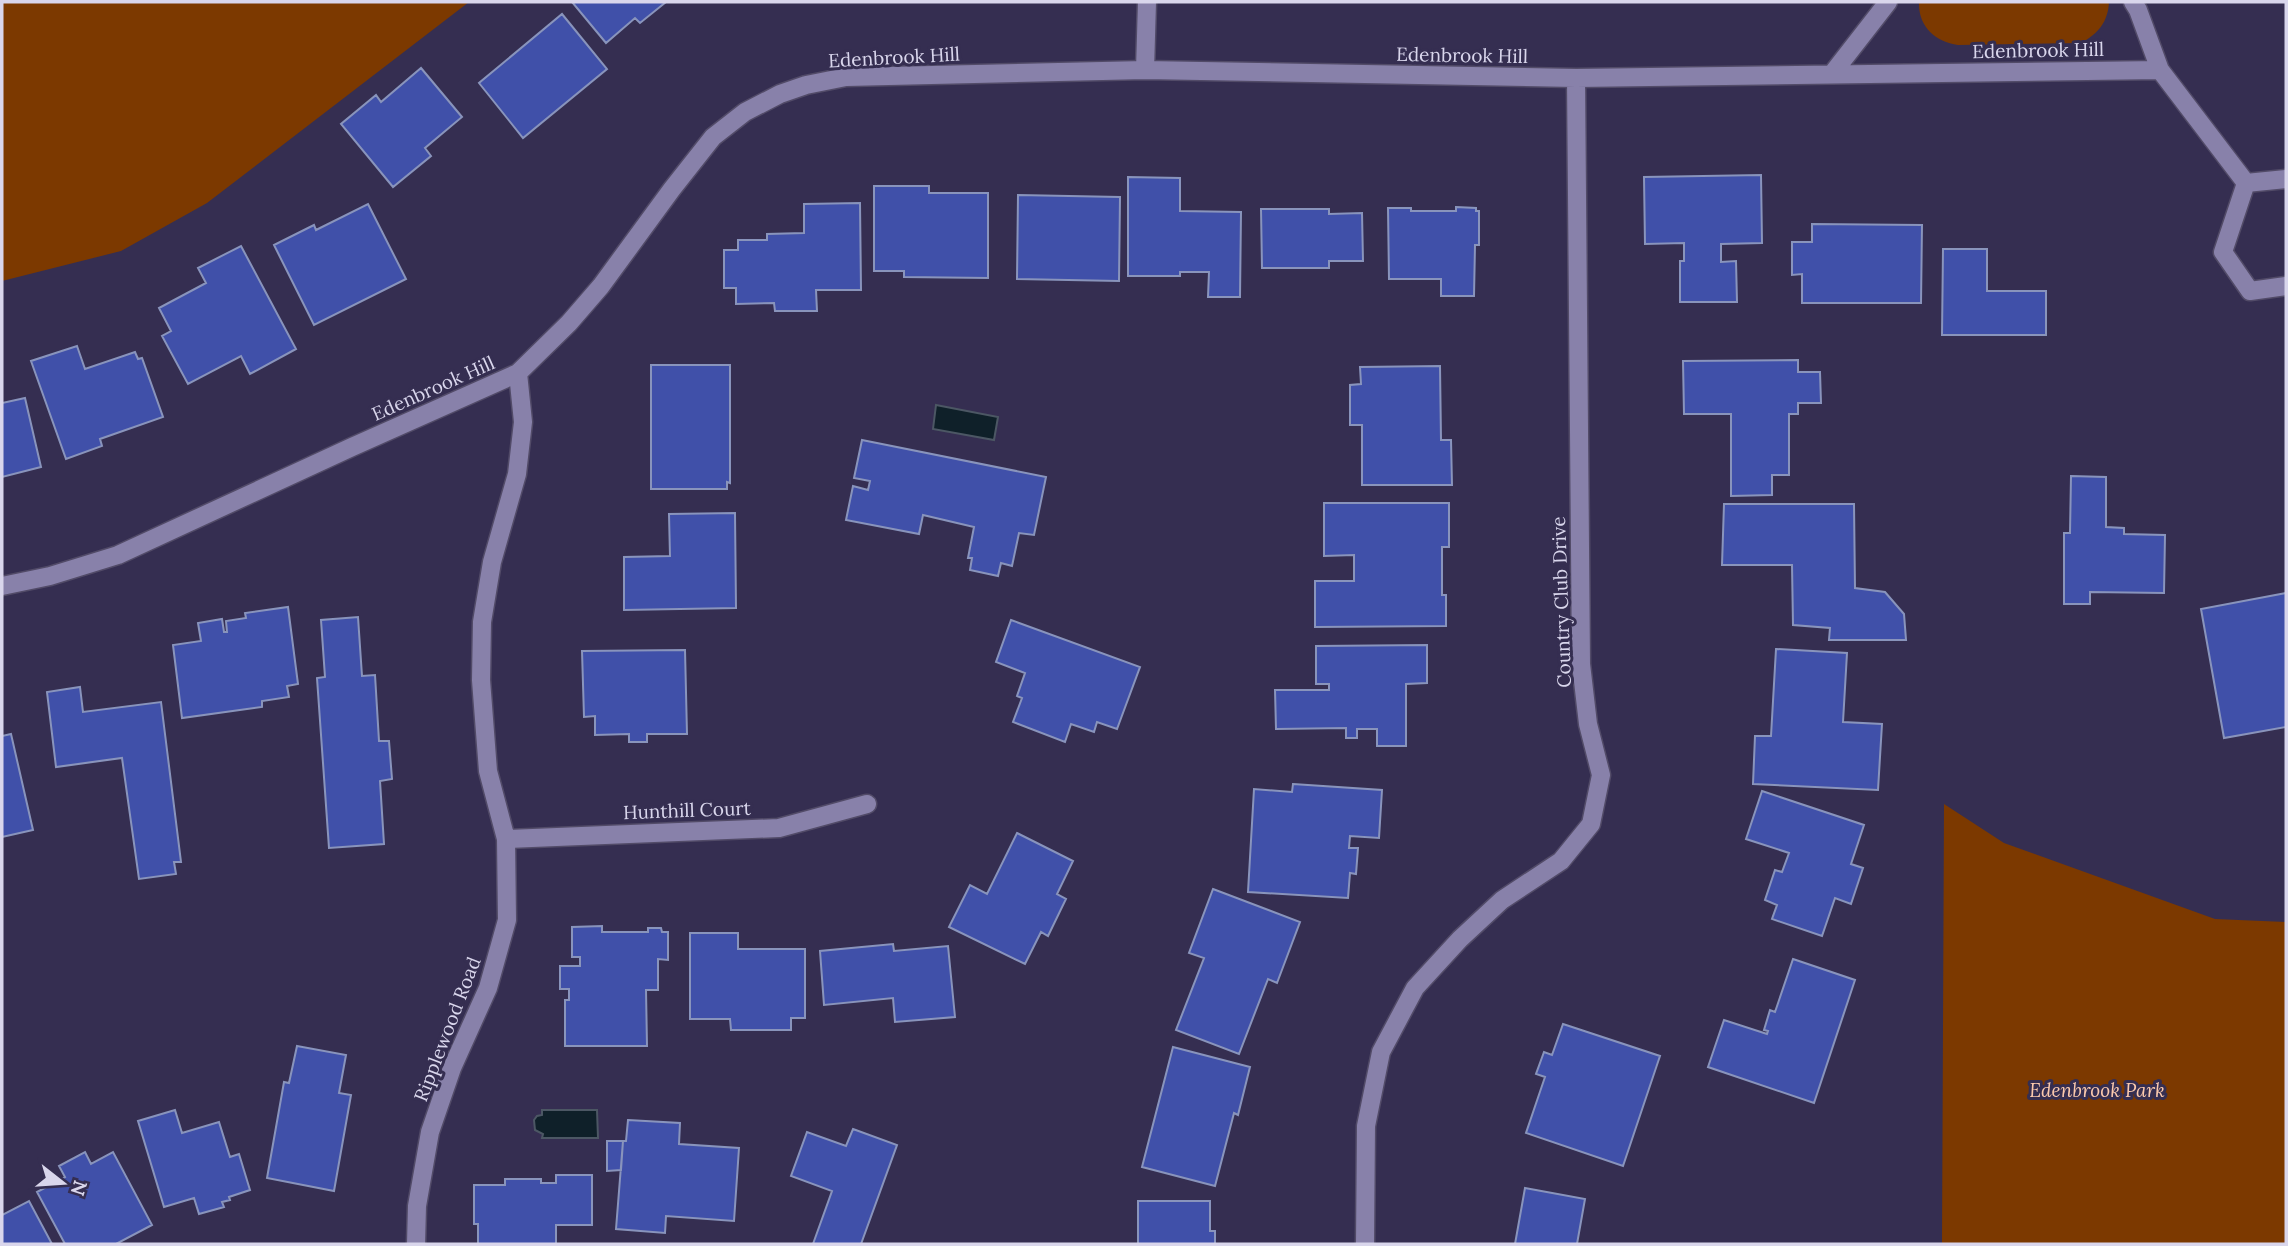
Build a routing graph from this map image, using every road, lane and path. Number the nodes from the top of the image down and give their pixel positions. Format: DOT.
graph roads {
  1 [pos="1147,2"];
  2 [pos="1888,2"];
  3 [pos="2133,2"];
  4 [pos="1145,70"];
  5 [pos="2161,70"];
  6 [pos="1832,74"];
  7 [pos="1576,78"];
  8 [pos="2286,179"];
  9 [pos="2246,183"];
  10 [pos="2286,286"];
  11 [pos="518,373"];
  12 [pos="2,586"];
  13 [pos="867,804"];
  14 [pos="506,839"];
  15 [pos="416,1244"];
  16 [pos="1365,1244"];
  1 -- 4 [label="street"];
  2 -- 6 [label="street"];
  3 -- 5 [label="street"];
  4 -- 7 [label="street, Edenbrook Hill"];
  4 -- 11 [label="street, Edenbrook Hill"];
  5 -- 6 [label="street, Edenbrook Hill"];
  5 -- 9 [label="street"];
  6 -- 7 [label="street, Edenbrook Hill"];
  7 -- 16 [label="street, Country Club Drive"];
  8 -- 9 [label="street"];
  9 -- 10 [label="street"];
  11 -- 12 [label="street, Edenbrook Hill"];
  11 -- 14 [label="street, Ripplewood Road"];
  13 -- 14 [label="street, Hunthill Court"];
  14 -- 15 [label="street, Ripplewood Road"];
}
